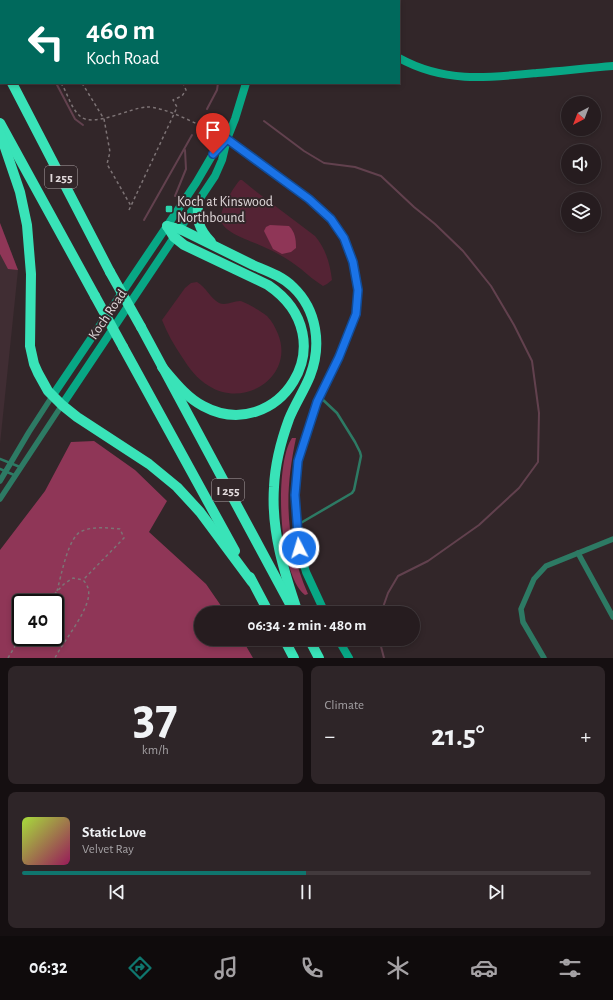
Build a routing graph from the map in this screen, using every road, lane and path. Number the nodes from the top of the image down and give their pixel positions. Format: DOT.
graph roads {
  1 [pos="400,58"];
  2 [pos="613,66"];
  3 [pos="13,84"];
  4 [pos="62,84"];
  5 [pos="83,84"];
  6 [pos="183,84"];
  7 [pos="246,84"];
  8 [pos="174,114"];
  9 [pos="104,119"];
  10 [pos="0,123"];
  11 [pos="0,133"];
  12 [pos="227,139"];
  13 [pos="198,202"];
  14 [pos="131,206"];
  15 [pos="129,210"];
  16 [pos="166,226"];
  17 [pos="177,233"];
  18 [pos="213,245"];
  19 [pos="162,367"];
  20 [pos="53,395"];
  21 [pos="320,397"];
  22 [pos="62,405"];
  23 [pos="0,459"];
  24 [pos="11,463"];
  25 [pos="21,468"];
  26 [pos="3,470"];
  27 [pos="15,476"];
  28 [pos="0,481"];
  29 [pos="0,499"];
  30 [pos="297,525"];
  31 [pos="613,539"];
  32 [pos="578,552"];
  33 [pos="83,580"];
  34 [pos="252,582"];
  35 [pos="57,591"];
  36 [pos="54,594"];
  37 [pos="265,606"];
  38 [pos="290,606"];
  39 [pos="296,606"];
  40 [pos="322,606"];
  41 [pos="613,617"];
  42 [pos="15,646"];
  43 [pos="288,646"];
  44 [pos="313,646"];
  45 [pos="342,646"];
  46 [pos="8,658"];
  47 [pos="55,658"];
  48 [pos="294,658"];
  49 [pos="319,658"];
  50 [pos="349,658"];
  51 [pos="544,658"];
  1 -- 2 [label="street"];
  3 -- 19 [label="highway, I 255, bridge"];
  4 -- 9 [label="path"];
  5 -- 9 [label="path"];
  6 -- 8 [label="path"];
  7 -- 12 [label="street, Koch Road"];
  8 -- 9 [label="path"];
  8 -- 12 [label="path"];
  8 -- 14 [label="path"];
  9 -- 14 [label="path"];
  10 -- 34 [label="highway, I 255, bridge"];
  11 -- 20 [label="highway"];
  12 -- 13 [label="street, Koch Road"];
  12 -- 16 [label="street, Koch Road"];
  12 -- 21 [label="street"];
  13 -- 17 [label="street, Koch Road"];
  13 -- 18 [label="highway"];
  14 -- 15 [label="path"];
  16 -- 17 [label="highway"];
  16 -- 20 [label="street, Koch Road"];
  17 -- 18 [label="highway"];
  17 -- 19 [label="highway"];
  17 -- 22 [label="street, Koch Road"];
  18 -- 39 [label="highway"];
  19 -- 38 [label="highway, I 255"];
  20 -- 22 [label="highway"];
  20 -- 24 [label="street, Koch Road"];
  21 -- 30 [label="street"];
  21 -- 30 [label="lane"];
  22 -- 25 [label="street, Koch Road"];
  22 -- 34 [label="highway"];
  23 -- 24 [label="lane"];
  24 -- 25 [label="lane"];
  24 -- 26 [label="street, Koch Road"];
  25 -- 27 [label="street, Koch Road"];
  26 -- 27 [label="lane"];
  26 -- 28 [label="street, Koch Road"];
  27 -- 29 [label="street, Koch Road"];
  30 -- 40 [label="street"];
  31 -- 32 [label="street"];
  32 -- 41 [label="street"];
  32 -- 51 [label="street"];
  33 -- 35 [label="path"];
  33 -- 35 [label="path"];
  33 -- 47 [label="path"];
  34 -- 37 [label="highway, I 255"];
  35 -- 36 [label="path"];
  42 -- 46 [label="path"];
  43 -- 48 [label="highway"];
  44 -- 49 [label="highway"];
  45 -- 50 [label="street"];
}
